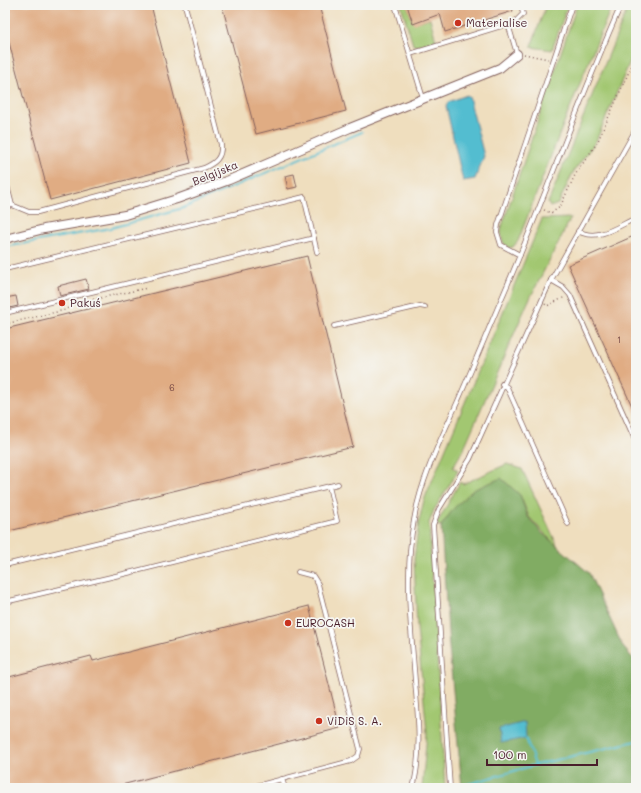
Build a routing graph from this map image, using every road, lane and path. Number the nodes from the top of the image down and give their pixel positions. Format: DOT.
graph roads {
  1 [pos="185,5"];
  2 [pos="394,5"];
  3 [pos="521,5"];
  4 [pos="572,5"];
  5 [pos="621,5"];
  6 [pos="508,24"];
  7 [pos="410,54"];
  8 [pos="517,54"];
  9 [pos="636,56"];
  10 [pos="553,61"];
  11 [pos="423,98"];
  12 [pos="636,130"];
  13 [pos="5,178"];
  14 [pos="12,205"];
  15 [pos="5,207"];
  16 [pos="538,208"];
  17 [pos="636,218"];
  18 [pos="578,231"];
  19 [pos="314,238"];
  20 [pos="5,239"];
  21 [pos="317,252"];
  22 [pos="520,255"];
  23 [pos="5,270"];
  24 [pos="550,280"];
  25 [pos="147,288"];
  26 [pos="570,295"];
  27 [pos="540,301"];
  28 [pos="425,307"];
  29 [pos="5,313"];
  30 [pos="5,324"];
  31 [pos="334,326"];
  32 [pos="502,384"];
  33 [pos="636,442"];
  34 [pos="338,484"];
  35 [pos="328,486"];
  36 [pos="568,524"];
  37 [pos="5,564"];
  38 [pos="298,572"];
  39 [pos="5,602"];
  40 [pos="282,779"];
  41 [pos="248,788"];
  42 [pos="285,788"];
  43 [pos="413,788"];
  44 [pos="450,788"];
  1 -- 14 [label="lane"];
  2 -- 7 [label="lane"];
  3 -- 6 [label="lane"];
  4 -- 10 [label="lane"];
  5 -- 16 [label="lane"];
  6 -- 7 [label="lane"];
  6 -- 8 [label="lane"];
  7 -- 11 [label="lane"];
  8 -- 10 [label="path"];
  8 -- 11 [label="street, Belgijska"];
  9 -- 16 [label="path"];
  10 -- 22 [label="lane"];
  11 -- 20 [label="street, Belgijska"];
  12 -- 18 [label="lane"];
  13 -- 14 [label="lane"];
  14 -- 15 [label="lane"];
  16 -- 22 [label="lane"];
  17 -- 18 [label="lane"];
  18 -- 24 [label="lane"];
  19 -- 21 [label="lane"];
  19 -- 23 [label="lane"];
  19 -- 29 [label="lane"];
  22 -- 43 [label="lane"];
  24 -- 26 [label="lane"];
  24 -- 27 [label="lane"];
  25 -- 30 [label="path"];
  26 -- 27 [label="path"];
  26 -- 33 [label="lane"];
  27 -- 32 [label="lane"];
  28 -- 31 [label="lane"];
  32 -- 36 [label="lane"];
  32 -- 44 [label="lane"];
  34 -- 35 [label="lane"];
  35 -- 37 [label="lane"];
  35 -- 39 [label="lane"];
  38 -- 40 [label="lane"];
  40 -- 41 [label="lane"];
  40 -- 42 [label="lane"];
}
